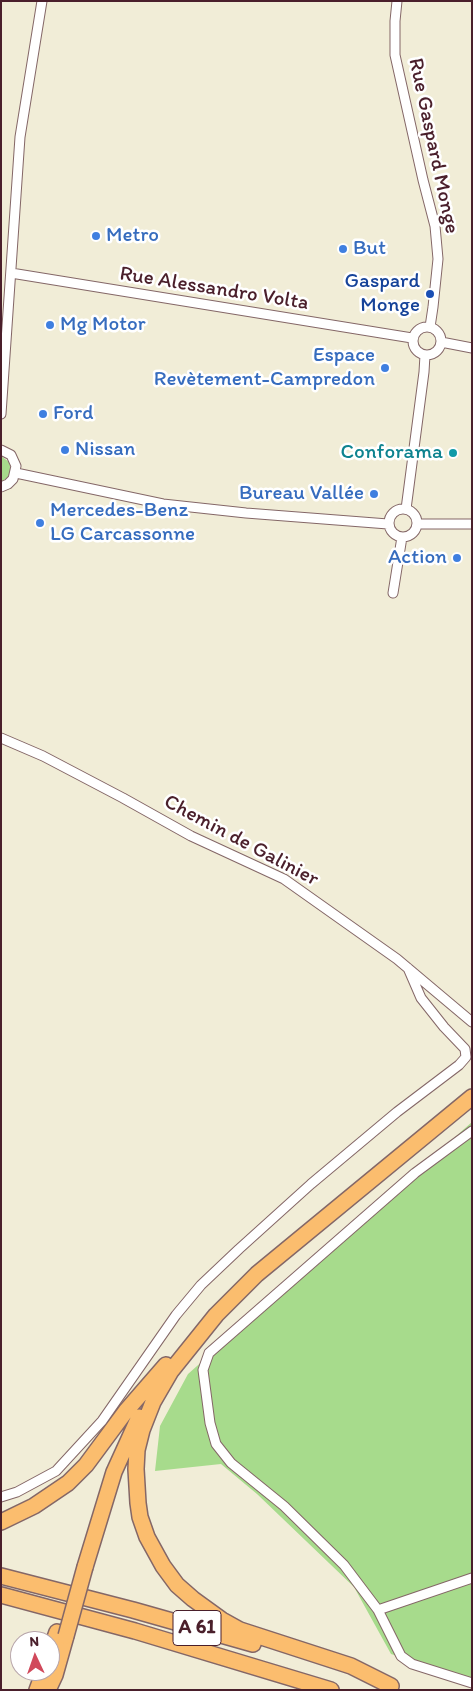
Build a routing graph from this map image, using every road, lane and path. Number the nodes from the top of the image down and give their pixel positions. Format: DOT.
graph roads {
  1 [pos="42,1"];
  2 [pos="397,1"];
  3 [pos="11,273"];
  4 [pos="430,327"];
  5 [pos="412,338"];
  6 [pos="441,342"];
  7 [pos="472,348"];
  8 [pos="425,355"];
  9 [pos="1,414"];
  10 [pos="1,450"];
  11 [pos="16,473"];
  12 [pos="1,487"];
  13 [pos="406,509"];
  14 [pos="388,524"];
  15 [pos="417,524"];
  16 [pos="472,524"];
  17 [pos="402,538"];
  18 [pos="393,593"];
  19 [pos="1,738"];
  20 [pos="408,968"];
  21 [pos="472,1022"];
  22 [pos="472,1087"];
  23 [pos="472,1097"];
  24 [pos="472,1131"];
  25 [pos="164,1374"];
  26 [pos="1,1497"];
  27 [pos="1,1522"];
  28 [pos="1,1576"];
  29 [pos="472,1578"];
  30 [pos="1,1595"];
  31 [pos="1,1605"];
  32 [pos="60,1610"];
  33 [pos="378,1610"];
  34 [pos="61,1634"];
  35 [pos="472,1683"];
  36 [pos="397,1688"];
  37 [pos="48,1690"];
  38 [pos="331,1690"];
  1 -- 3 [label="street"];
  2 -- 4 [label="street, Rue Gaspard Monge"];
  3 -- 5 [label="street, Rue Alessandro Volta"];
  3 -- 9 [label="street"];
  4 -- 5 [label="street"];
  4 -- 6 [label="street"];
  5 -- 8 [label="street"];
  6 -- 7 [label="street"];
  6 -- 8 [label="street"];
  8 -- 13 [label="street"];
  10 -- 11 [label="street"];
  11 -- 12 [label="street"];
  11 -- 14 [label="street"];
  13 -- 14 [label="street"];
  13 -- 15 [label="street"];
  14 -- 17 [label="street"];
  15 -- 16 [label="street"];
  15 -- 17 [label="street"];
  17 -- 18 [label="street"];
  19 -- 20 [label="street, Chemin de Galinier"];
  20 -- 21 [label="street, Chemin de Galinier"];
  20 -- 26 [label="street"];
  22 -- 25 [label="highway"];
  23 -- 25 [label="highway"];
  24 -- 33 [label="street"];
  25 -- 27 [label="highway"];
  25 -- 34 [label="highway, bridge"];
  25 -- 36 [label="highway"];
  28 -- 36 [label="highway, A 61"];
  29 -- 33 [label="street"];
  30 -- 32 [label="highway, A 61"];
  31 -- 32 [label="highway"];
  32 -- 38 [label="highway, A 61"];
  33 -- 35 [label="street"];
  34 -- 37 [label="highway"];
}
